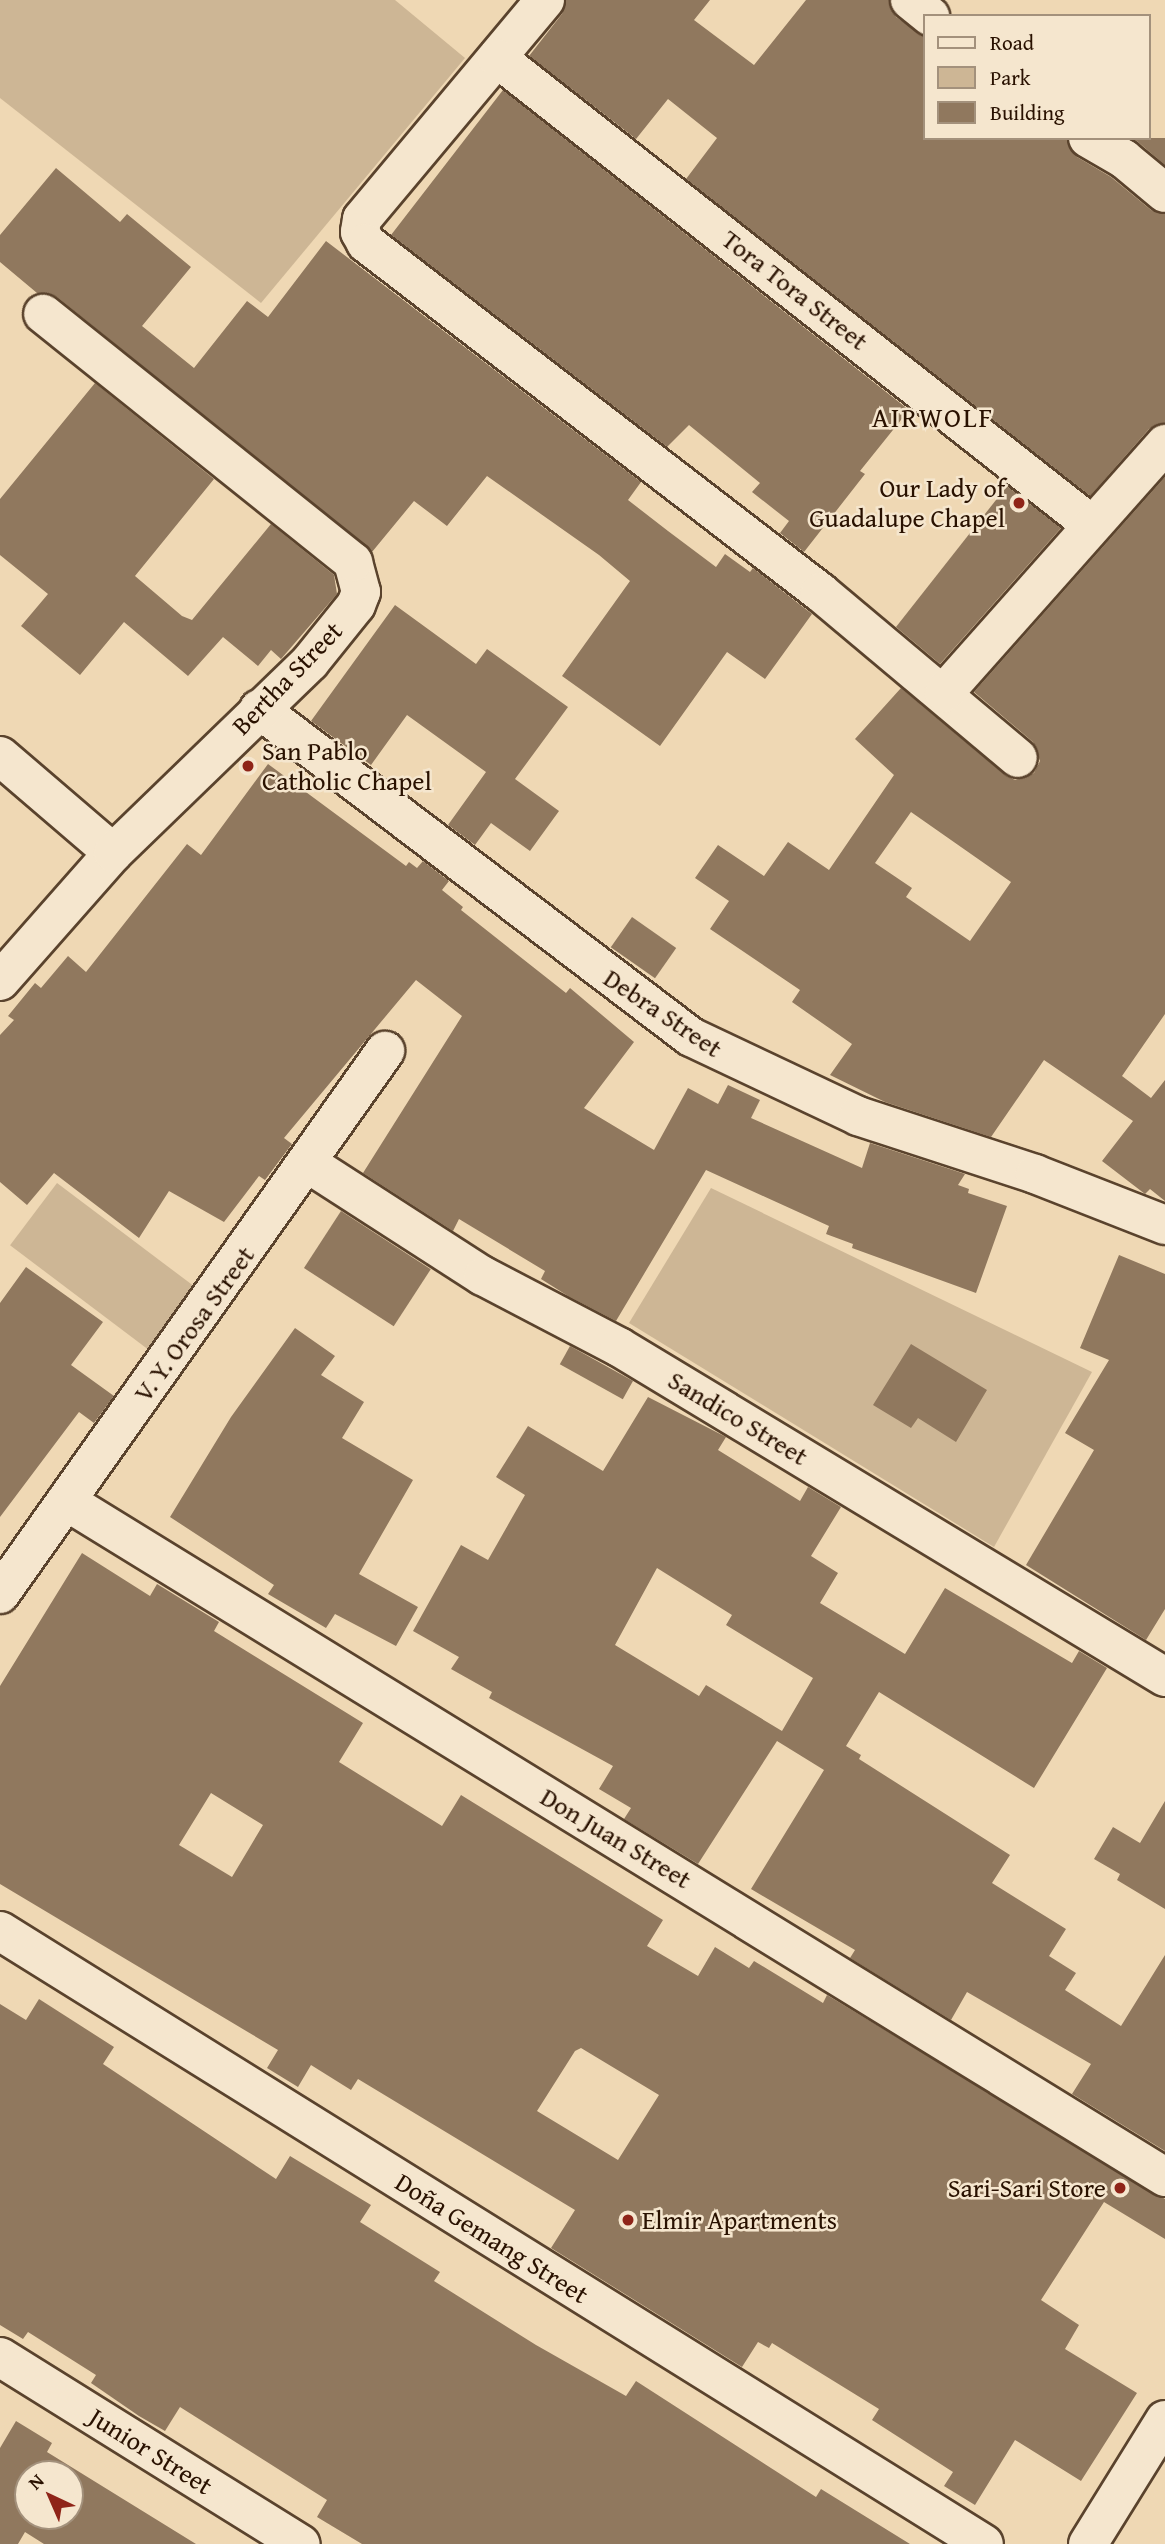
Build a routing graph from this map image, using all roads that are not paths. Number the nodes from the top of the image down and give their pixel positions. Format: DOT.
graph roads {
  1 [pos="545,0"];
  2 [pos="911,0"];
  3 [pos="928,14"];
  4 [pos="497,58"];
  5 [pos="1091,140"];
  6 [pos="1165,193"];
  7 [pos="43,314"];
  8 [pos="1165,444"];
  9 [pos="1091,525"];
  10 [pos="944,693"];
  11 [pos="259,709"];
  12 [pos="0,756"];
  13 [pos="1018,758"];
  14 [pos="113,853"];
  15 [pos="0,981"];
  16 [pos="385,1051"];
  17 [pos="309,1164"];
  18 [pos="1165,1225"];
  19 [pos="66,1501"];
  20 [pos="0,1594"];
  21 [pos="1165,1677"];
  22 [pos="0,1931"];
  23 [pos="1165,2177"];
  24 [pos="0,2357"];
  25 [pos="1165,2420"];
  26 [pos="301,2544"];
  27 [pos="984,2544"];
  28 [pos="1088,2544"];
  1 -- 4 [label="street"];
  2 -- 3 [label="street"];
  4 -- 9 [label="street, Tora Tora Street"];
  4 -- 10 [label="street"];
  5 -- 6 [label="street"];
  7 -- 11 [label="street, Bertha Street"];
  8 -- 9 [label="street"];
  9 -- 10 [label="street"];
  10 -- 13 [label="street"];
  11 -- 14 [label="street, Bertha Street"];
  11 -- 18 [label="street, Debra Street"];
  12 -- 14 [label="street"];
  14 -- 15 [label="street, Bertha Street"];
  16 -- 17 [label="street, V. Y. Orosa Street"];
  17 -- 19 [label="street, V. Y. Orosa Street"];
  17 -- 21 [label="street, Sandico Street"];
  19 -- 20 [label="street, V. Y. Orosa Street"];
  19 -- 23 [label="street, Don Juan Street"];
  22 -- 27 [label="street, Doña Gemang Street"];
  24 -- 26 [label="street, Junior Street"];
  25 -- 28 [label="street"];
}
